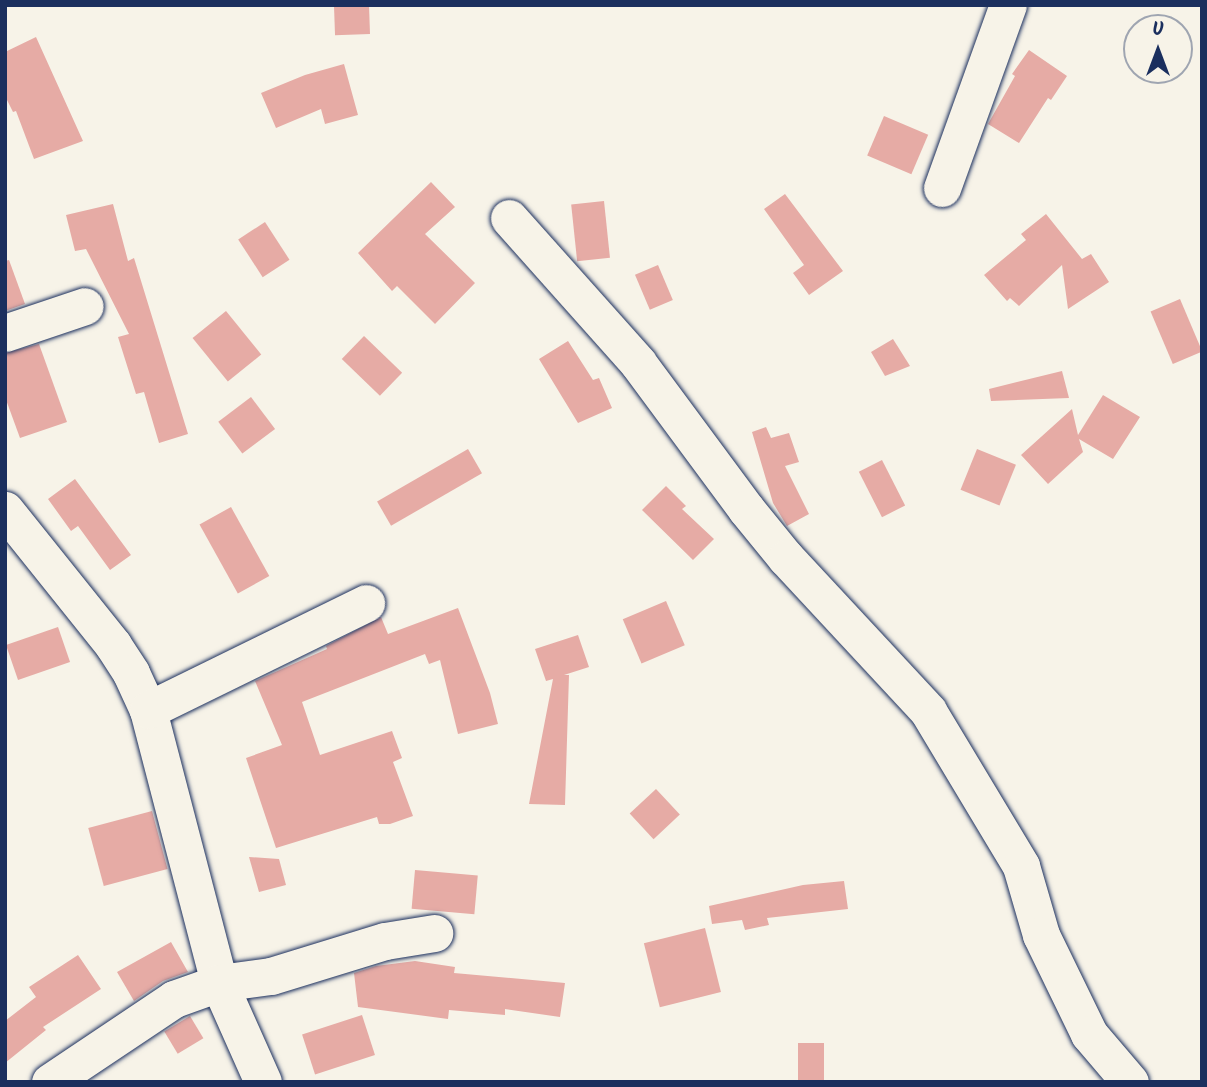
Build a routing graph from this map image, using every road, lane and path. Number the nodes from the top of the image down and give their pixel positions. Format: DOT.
graph roads {
  1 [pos="1008,5"];
  2 [pos="942,188"];
  3 [pos="509,218"];
  4 [pos="85,306"];
  5 [pos="5,333"];
  6 [pos="5,510"];
  7 [pos="366,603"];
  8 [pos="148,710"];
  9 [pos="434,933"];
  10 [pos="219,983"];
  11 [pos="50,1082"];
  12 [pos="262,1082"];
  13 [pos="1130,1082"];
  1 -- 2 [label="street"];
  3 -- 13 [label="street"];
  4 -- 5 [label="street"];
  6 -- 8 [label="street"];
  7 -- 8 [label="street"];
  8 -- 10 [label="street"];
  9 -- 10 [label="street"];
  10 -- 11 [label="street"];
  10 -- 12 [label="street"];
}
